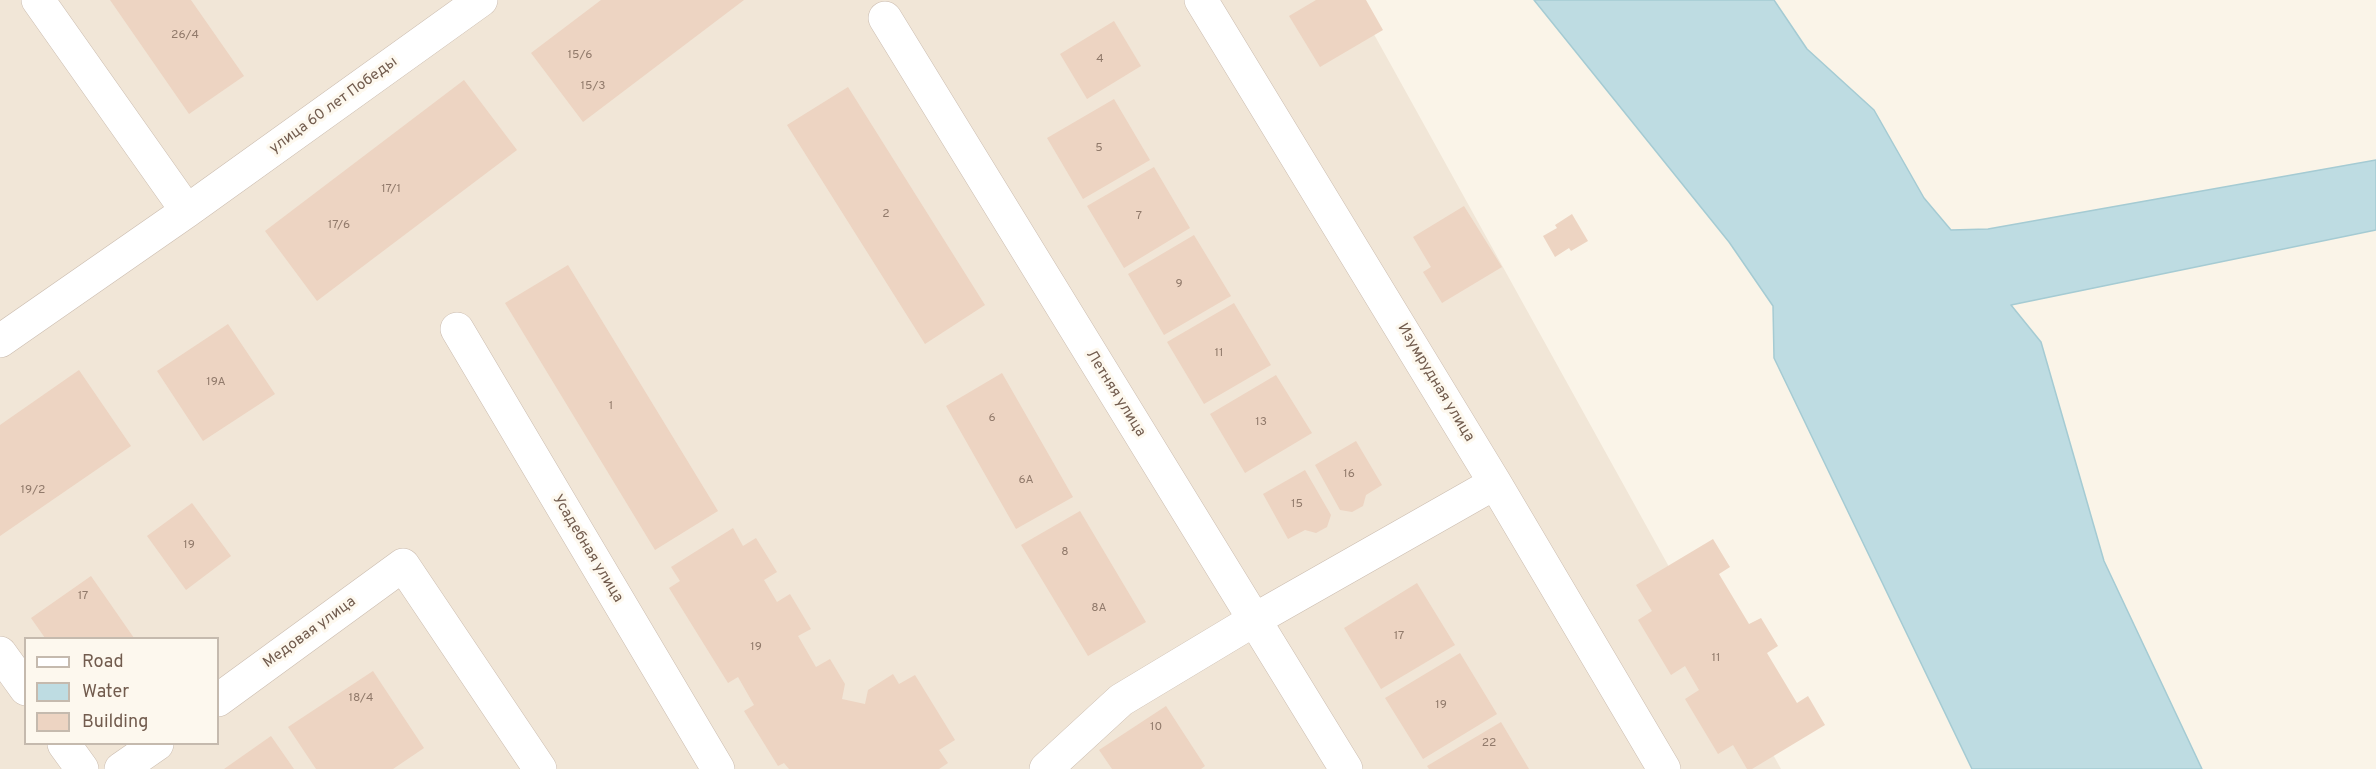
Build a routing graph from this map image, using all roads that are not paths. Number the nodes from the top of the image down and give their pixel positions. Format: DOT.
graph roads {
  1 [pos="38,0"];
  2 [pos="481,0"];
  3 [pos="1201,0"];
  4 [pos="885,18"];
  5 [pos="187,211"];
  6 [pos="457,329"];
  7 [pos="0,341"];
  8 [pos="1495,483"];
  9 [pos="1254,620"];
  10 [pos="0,653"];
  11 [pos="24,686"];
  12 [pos="219,699"];
  13 [pos="65,745"];
  14 [pos="156,745"];
  15 [pos="82,769"];
  16 [pos="121,769"];
  17 [pos="540,769"];
  18 [pos="718,769"];
  19 [pos="1047,769"];
  20 [pos="1346,769"];
  21 [pos="1664,769"];
  1 -- 5 [label="street"];
  2 -- 5 [label="street, улица 60 лет Победы"];
  3 -- 8 [label="street, Изумрудная улица"];
  4 -- 9 [label="street, Летняя улица"];
  5 -- 7 [label="street, улица 60 лет Победы"];
  6 -- 18 [label="street, Усадебная улица"];
  8 -- 9 [label="street"];
  8 -- 21 [label="street, Изумрудная улица"];
  9 -- 19 [label="street"];
  9 -- 20 [label="street, Летняя улица"];
  10 -- 11 [label="street"];
  12 -- 17 [label="street, Медовая улица"];
  13 -- 15 [label="street"];
  14 -- 16 [label="street"];
}
